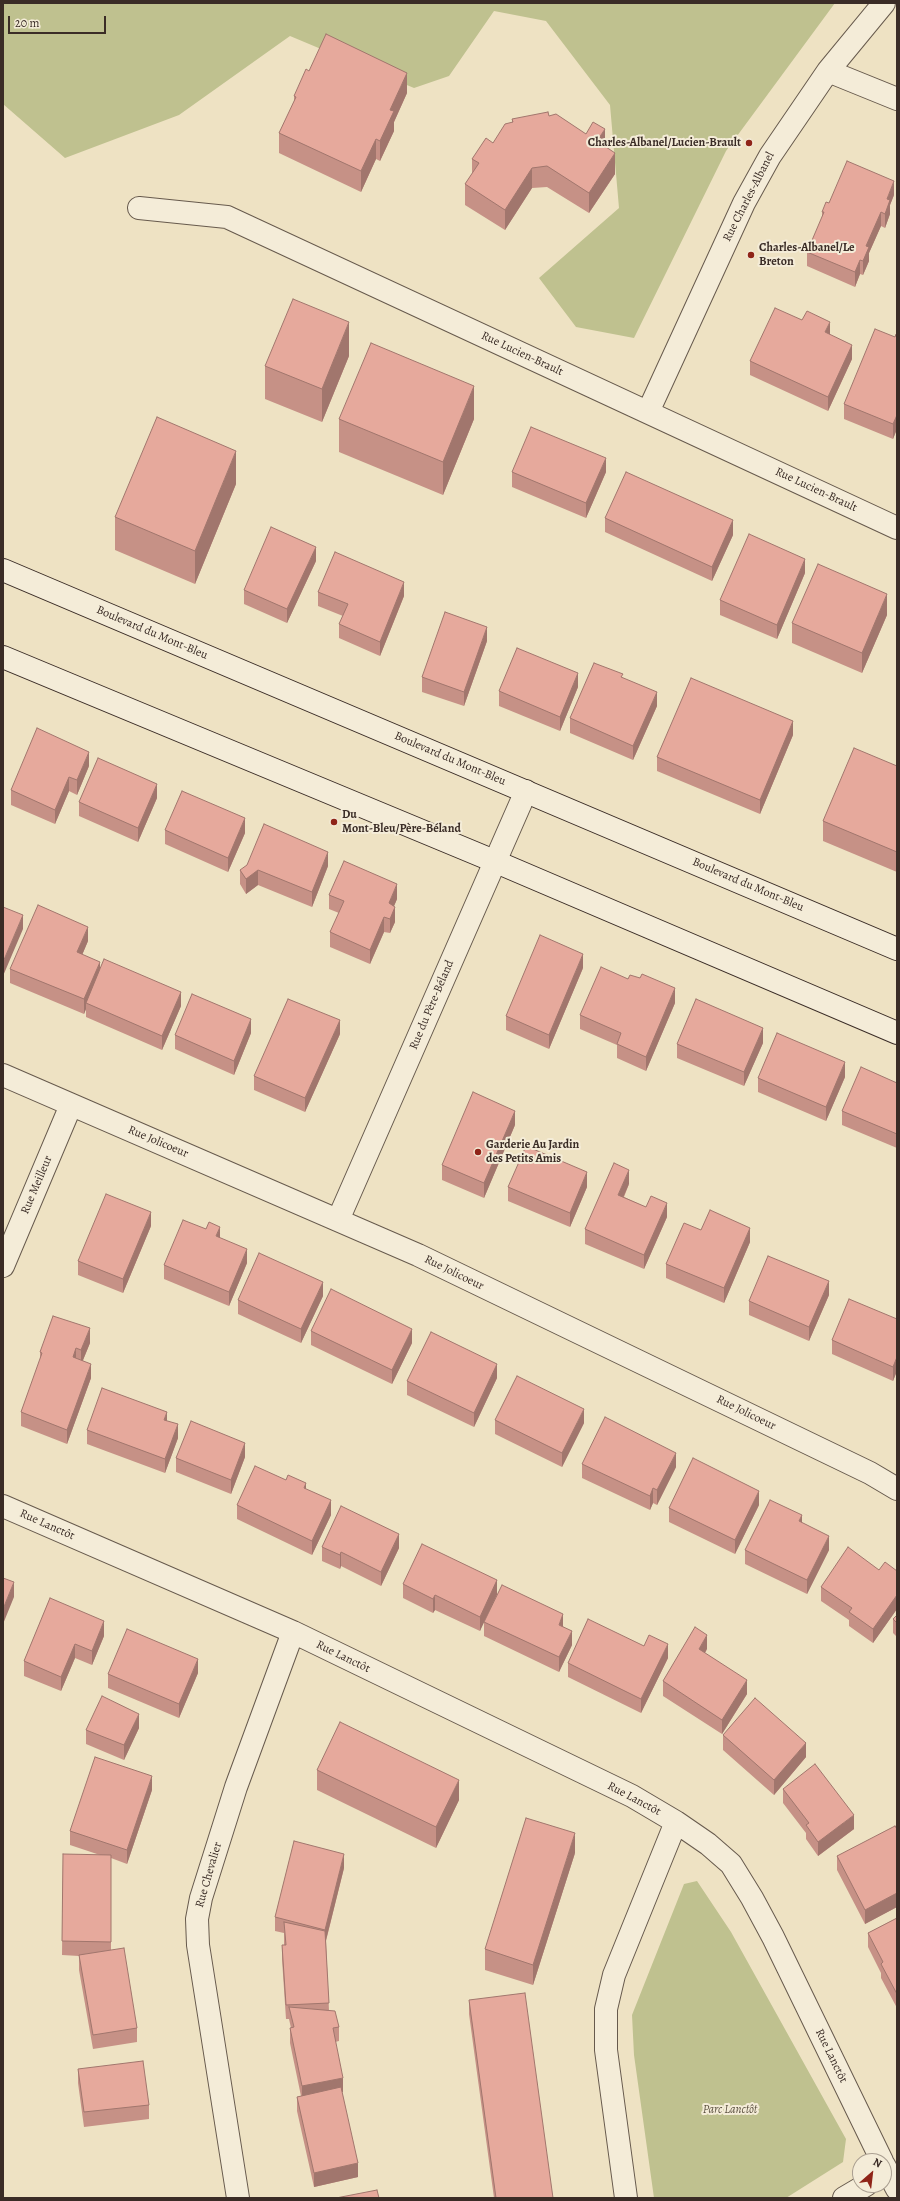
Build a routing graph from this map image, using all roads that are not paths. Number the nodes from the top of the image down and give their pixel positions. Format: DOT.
graph roads {
  1 [pos="884,3"];
  2 [pos="828,71"];
  3 [pos="897,99"];
  4 [pos="139,208"];
  5 [pos="648,412"];
  6 [pos="897,528"];
  7 [pos="3,570"];
  8 [pos="3,657"];
  9 [pos="526,791"];
  10 [pos="494,861"];
  11 [pos="897,949"];
  12 [pos="897,1032"];
  13 [pos="3,1075"];
  14 [pos="71,1105"];
  15 [pos="338,1220"];
  16 [pos="3,1266"];
  17 [pos="897,1489"];
  18 [pos="3,1506"];
  19 [pos="293,1632"];
  20 [pos="676,1822"];
  21 [pos="878,2153"];
  22 [pos="238,2198"];
  23 [pos="626,2198"];
  1 -- 2 [label="street, Rue Charles-Albanel"];
  2 -- 3 [label="street"];
  2 -- 5 [label="street, Rue Charles-Albanel"];
  4 -- 5 [label="street, Rue Lucien-Brault"];
  5 -- 6 [label="street, Rue Lucien-Brault"];
  7 -- 9 [label="street, Boulevard du Mont-Bleu"];
  8 -- 10 [label="street"];
  9 -- 10 [label="street, Rue du Père-Béland"];
  9 -- 11 [label="street, Boulevard du Mont-Bleu"];
  10 -- 12 [label="street"];
  10 -- 15 [label="street, Rue du Père-Béland"];
  13 -- 14 [label="street, Rue Jolicoeur"];
  14 -- 15 [label="street, Rue Jolicoeur"];
  14 -- 16 [label="street, Rue Meilleur"];
  15 -- 17 [label="street, Rue Jolicoeur"];
  18 -- 19 [label="street, Rue Lanctôt"];
  19 -- 20 [label="street, Rue Lanctôt"];
  19 -- 22 [label="street, Rue Chevalier"];
  20 -- 21 [label="street, Rue Lanctôt"];
  20 -- 23 [label="street"];
}
